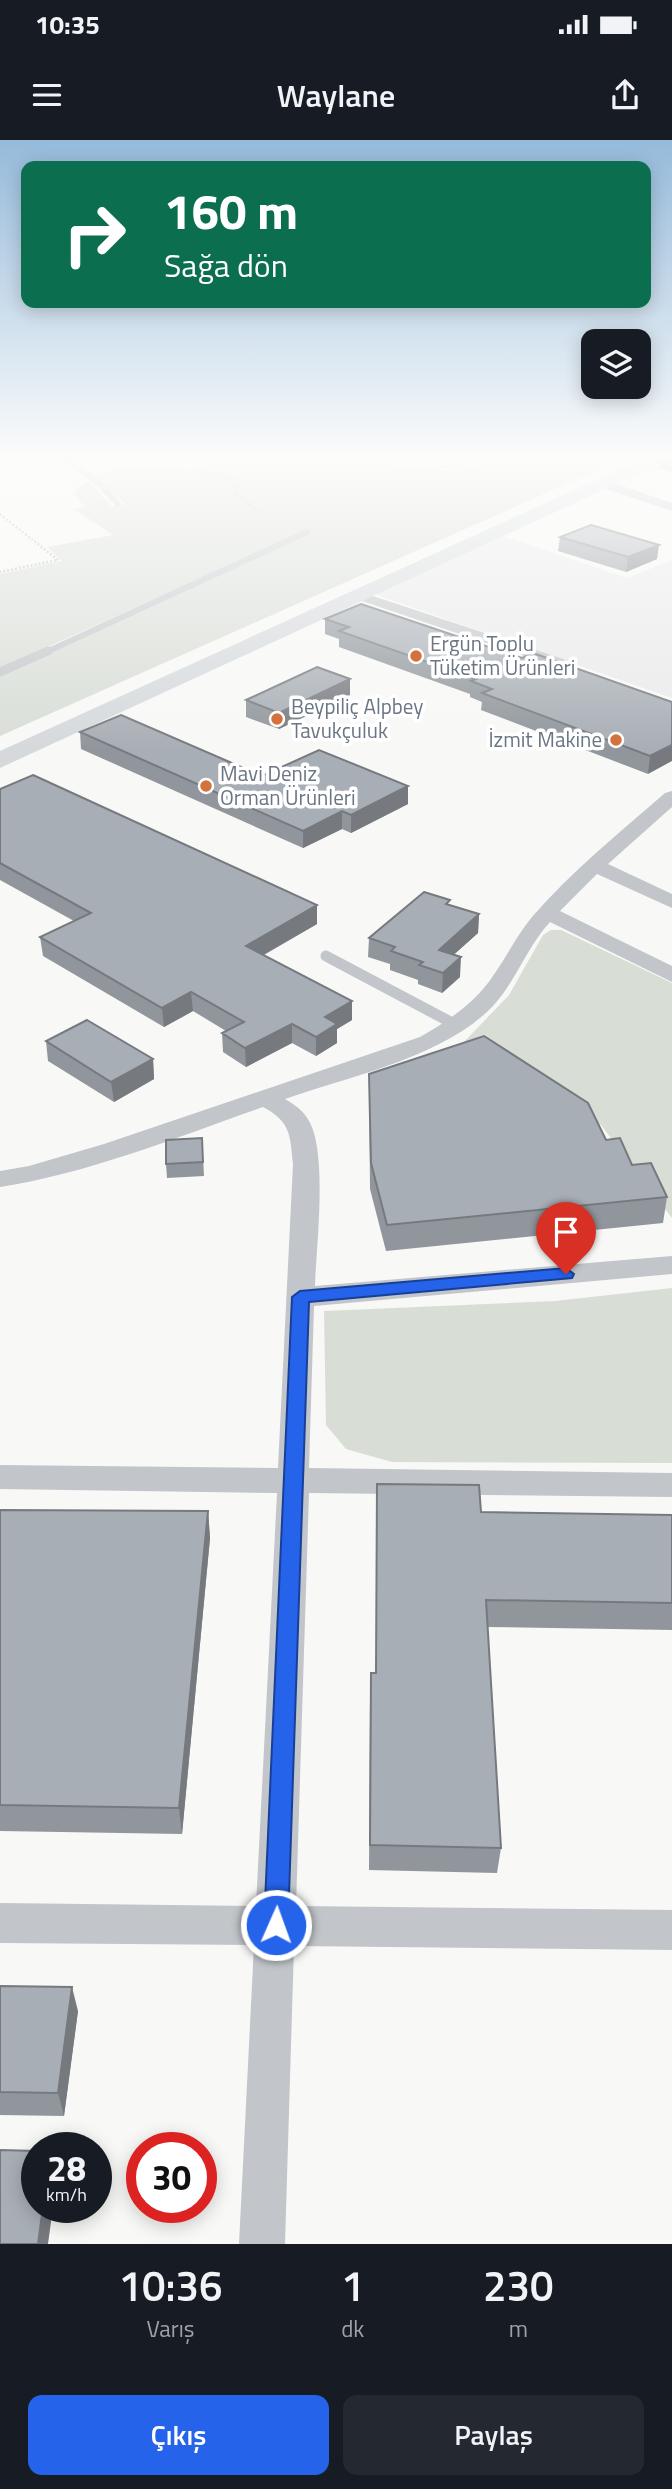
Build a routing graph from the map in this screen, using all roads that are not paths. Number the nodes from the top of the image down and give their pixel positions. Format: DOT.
graph roads {
  1 [pos="259,554"];
  2 [pos="429,554"];
  3 [pos="444,554"];
  4 [pos="355,594"];
  5 [pos="0,672"];
  6 [pos="587,673"];
  7 [pos="0,750"];
  8 [pos="0,760"];
  9 [pos="672,797"];
  10 [pos="593,865"];
  11 [pos="672,902"];
  12 [pos="548,913"];
  13 [pos="327,956"];
  14 [pos="672,975"];
  15 [pos="457,1026"];
  16 [pos="263,1097"];
  17 [pos="0,1179"];
  18 [pos="672,1265"];
  19 [pos="300,1297"];
  20 [pos="0,1477"];
  21 [pos="292,1479"];
  22 [pos="672,1485"];
  23 [pos="0,1923"];
  24 [pos="276,1925"];
  25 [pos="672,1930"];
  26 [pos="262,2244"];
  1 -- 5 [label="lane"];
  2 -- 7 [label="main road"];
  3 -- 4 [label="main road"];
  4 -- 6 [label="street"];
  4 -- 8 [label="main road"];
  9 -- 10 [label="street"];
  10 -- 11 [label="street"];
  10 -- 12 [label="street"];
  12 -- 14 [label="street"];
  12 -- 15 [label="street"];
  13 -- 15 [label="lane"];
  15 -- 16 [label="street"];
  16 -- 17 [label="street"];
  16 -- 19 [label="street"];
  18 -- 19 [label="street"];
  19 -- 21 [label="street"];
  20 -- 21 [label="street"];
  21 -- 22 [label="street"];
  21 -- 24 [label="street"];
  23 -- 24 [label="street"];
  24 -- 25 [label="street"];
  24 -- 26 [label="street"];
}
